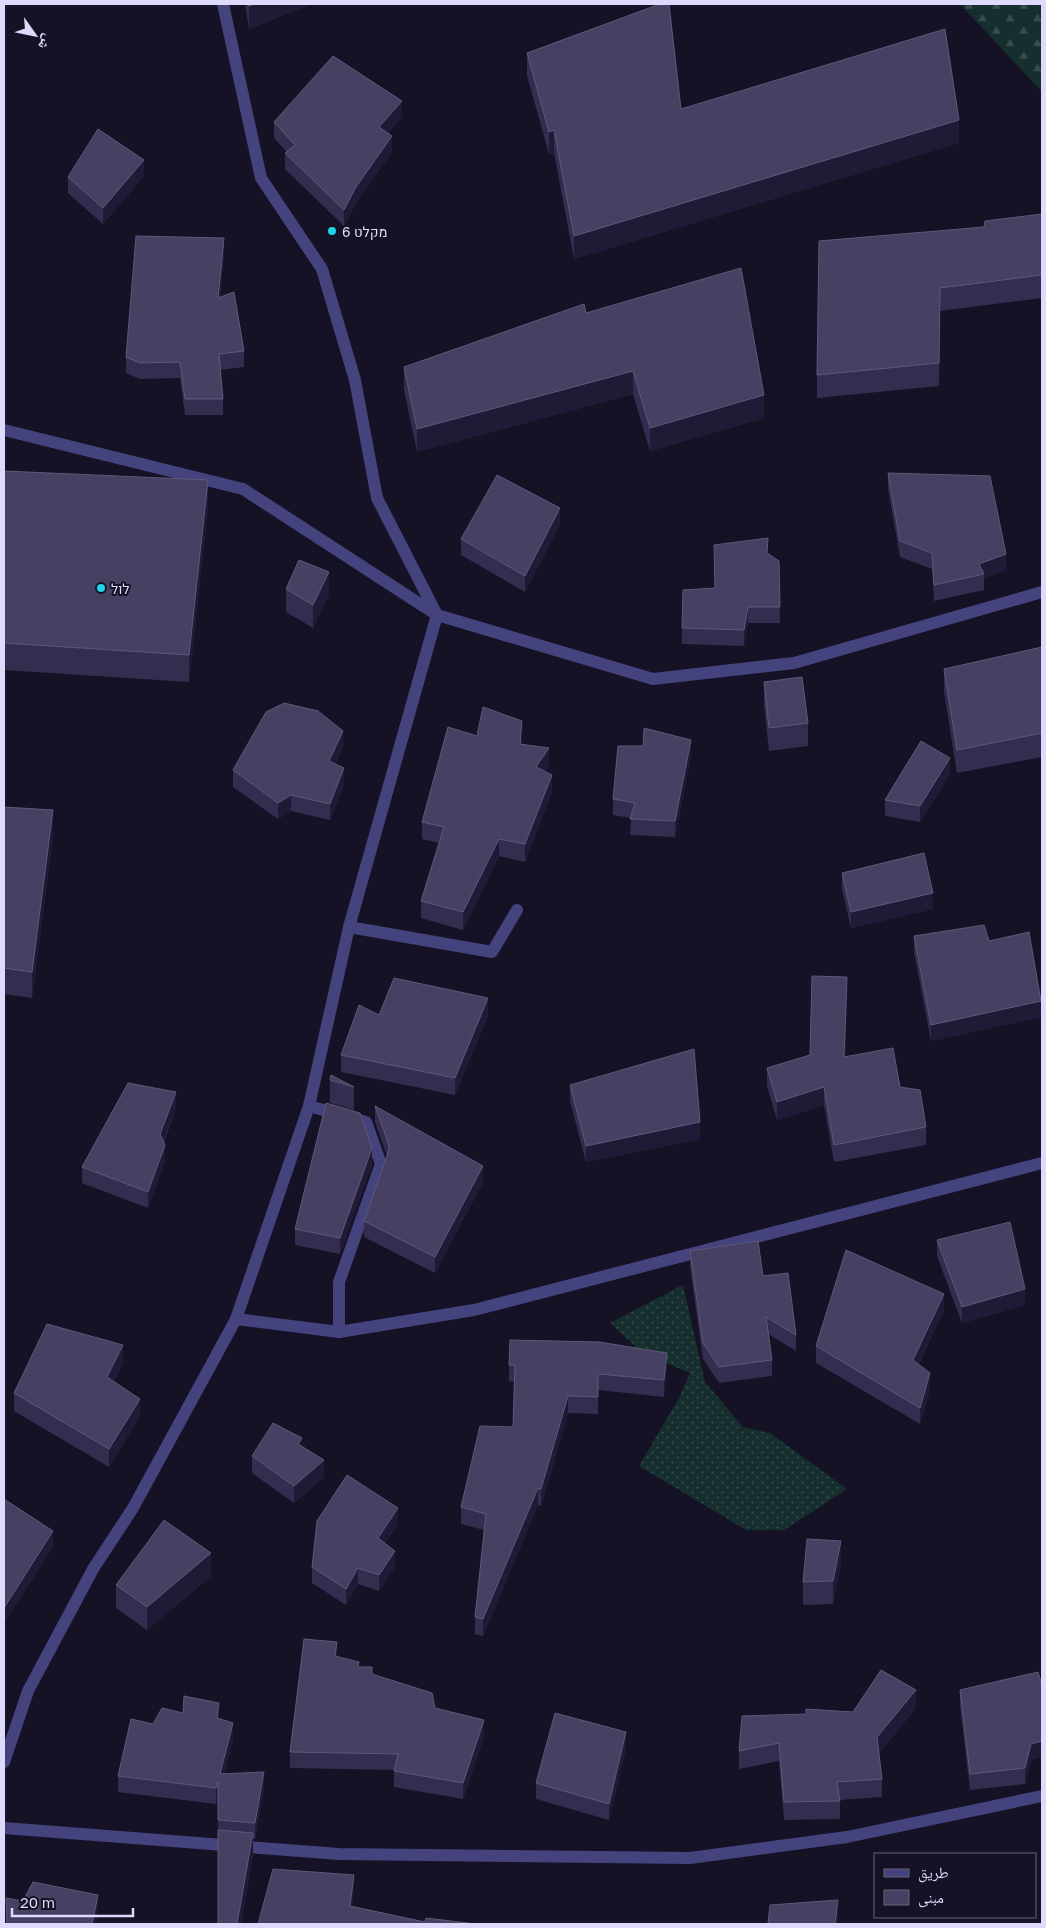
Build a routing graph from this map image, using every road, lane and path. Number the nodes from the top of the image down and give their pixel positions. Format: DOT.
graph roads {
  1 [pos="224,4"];
  2 [pos="4,430"];
  3 [pos="1042,592"];
  4 [pos="437,615"];
  5 [pos="517,910"];
  6 [pos="349,927"];
  7 [pos="309,1106"];
  8 [pos="1042,1163"];
  9 [pos="236,1319"];
  10 [pos="339,1332"];
  11 [pos="4,1762"];
  12 [pos="1042,1796"];
  13 [pos="4,1828"];
  1 -- 4 [label="street"];
  2 -- 4 [label="street"];
  3 -- 4 [label="street"];
  4 -- 6 [label="street"];
  5 -- 6 [label="street"];
  6 -- 7 [label="street"];
  7 -- 9 [label="street"];
  7 -- 10 [label="street"];
  8 -- 10 [label="street"];
  9 -- 10 [label="street"];
  9 -- 11 [label="street"];
  12 -- 13 [label="street"];
}
